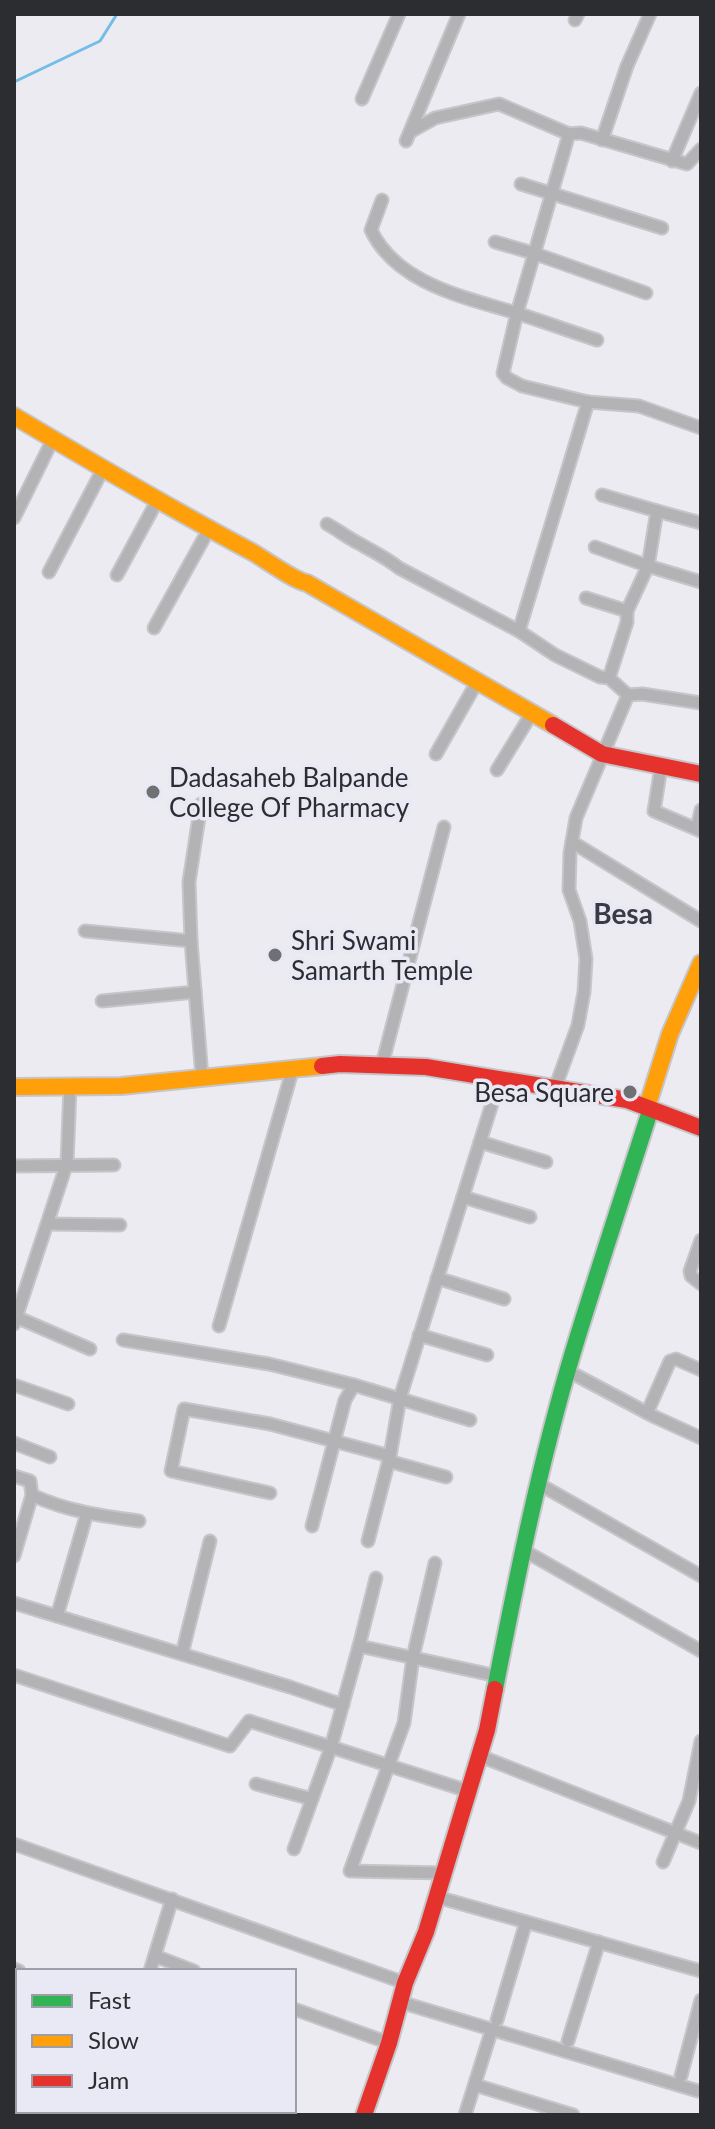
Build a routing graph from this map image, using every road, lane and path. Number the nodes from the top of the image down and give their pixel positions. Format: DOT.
graph roads {
  1 [pos="399,14"];
  2 [pos="459,14"];
  3 [pos="650,14"];
  4 [pos="701,93"];
  5 [pos="362,99"];
  6 [pos="569,134"];
  7 [pos="602,140"];
  8 [pos="701,149"];
  9 [pos="672,161"];
  10 [pos="521,184"];
  11 [pos="552,194"];
  12 [pos="382,200"];
  13 [pos="662,228"];
  14 [pos="495,242"];
  15 [pos="533,253"];
  16 [pos="646,293"];
  17 [pos="517,313"];
  18 [pos="597,340"];
  19 [pos="588,402"];
  20 [pos="14,416"];
  21 [pos="701,428"];
  22 [pos="53,439"];
  23 [pos="103,469"];
  24 [pos="602,495"];
  25 [pos="157,501"];
  26 [pos="657,511"];
  27 [pos="14,518"];
  28 [pos="701,523"];
  29 [pos="327,524"];
  30 [pos="209,529"];
  31 [pos="595,547"];
  32 [pos="648,566"];
  33 [pos="49,572"];
  34 [pos="117,575"];
  35 [pos="701,582"];
  36 [pos="586,598"];
  37 [pos="627,611"];
  38 [pos="154,628"];
  39 [pos="519,631"];
  40 [pos="609,678"];
  41 [pos="477,682"];
  42 [pos="628,695"];
  43 [pos="701,703"];
  44 [pos="532,713"];
  45 [pos="436,754"];
  46 [pos="602,754"];
  47 [pos="661,767"];
  48 [pos="497,770"];
  49 [pos="701,774"];
  50 [pos="201,804"];
  51 [pos="701,810"];
  52 [pos="444,827"];
  53 [pos="699,830"];
  54 [pos="572,842"];
  55 [pos="701,921"];
  56 [pos="85,931"];
  57 [pos="191,941"];
  58 [pos="701,963"];
  59 [pos="195,992"];
  60 [pos="102,1001"];
  61 [pos="382,1065"];
  62 [pos="293,1068"];
  63 [pos="202,1077"];
  64 [pos="500,1078"];
  65 [pos="14,1087"];
  66 [pos="70,1087"];
  67 [pos="555,1088"];
  68 [pos="649,1108"];
  69 [pos="701,1128"];
  70 [pos="480,1142"];
  71 [pos="546,1162"];
  72 [pos="114,1165"];
  73 [pos="14,1166"];
  74 [pos="67,1166"];
  75 [pos="463,1197"];
  76 [pos="530,1217"];
  77 [pos="48,1224"];
  78 [pos="120,1225"];
  79 [pos="701,1240"];
  80 [pos="437,1278"];
  81 [pos="701,1284"];
  82 [pos="504,1299"];
  83 [pos="15,1320"];
  84 [pos="219,1326"];
  85 [pos="419,1335"];
  86 [pos="123,1340"];
  87 [pos="90,1349"];
  88 [pos="487,1355"];
  89 [pos="701,1370"];
  90 [pos="568,1371"];
  91 [pos="14,1385"];
  92 [pos="354,1385"];
  93 [pos="400,1398"];
  94 [pos="68,1404"];
  95 [pos="647,1413"];
  96 [pos="470,1420"];
  97 [pos="701,1438"];
  98 [pos="334,1441"];
  99 [pos="14,1443"];
  100 [pos="50,1457"];
  101 [pos="389,1458"];
  102 [pos="14,1476"];
  103 [pos="446,1477"];
  104 [pos="539,1484"];
  105 [pos="270,1493"];
  106 [pos="32,1495"];
  107 [pos="87,1513"];
  108 [pos="139,1521"];
  109 [pos="312,1526"];
  110 [pos="210,1541"];
  111 [pos="368,1541"];
  112 [pos="523,1550"];
  113 [pos="14,1556"];
  114 [pos="435,1563"];
  115 [pos="701,1576"];
  116 [pos="376,1578"];
  117 [pos="14,1603"];
  118 [pos="57,1616"];
  119 [pos="359,1646"];
  120 [pos="701,1651"];
  121 [pos="182,1654"];
  122 [pos="413,1657"];
  123 [pos="14,1675"];
  124 [pos="497,1676"];
  125 [pos="343,1705"];
  126 [pos="701,1741"];
  127 [pos="331,1747"];
  128 [pos="480,1756"];
  129 [pos="388,1765"];
  130 [pos="256,1784"];
  131 [pos="468,1791"];
  132 [pos="312,1799"];
  133 [pos="676,1833"];
  134 [pos="701,1843"];
  135 [pos="14,1844"];
  136 [pos="294,1849"];
  137 [pos="663,1862"];
  138 [pos="444,1873"];
  139 [pos="437,1897"];
  140 [pos="172,1899"];
  141 [pos="526,1922"];
  142 [pos="599,1942"];
  143 [pos="155,1956"];
  144 [pos="151,1969"];
  145 [pos="189,1969"];
  146 [pos="701,1971"];
  147 [pos="405,1983"];
  148 [pos="701,2000"];
  149 [pos="400,2002"];
  150 [pos="296,2010"];
  151 [pos="495,2024"];
  152 [pos="568,2041"];
  153 [pos="389,2043"];
  154 [pos="687,2050"];
  155 [pos="701,2054"];
  156 [pos="681,2076"];
  157 [pos="475,2085"];
  158 [pos="698,2091"];
  159 [pos="364,2115"];
  160 [pos="465,2115"];
  161 [pos="573,2115"];
  1 -- 5 [label="street"];
  2 -- 6 [label="street"];
  3 -- 7 [label="street"];
  4 -- 9 [label="street"];
  6 -- 7 [label="street"];
  6 -- 11 [label="street"];
  7 -- 9 [label="street"];
  8 -- 9 [label="street"];
  10 -- 11 [label="street"];
  11 -- 13 [label="street"];
  11 -- 15 [label="street"];
  12 -- 17 [label="street"];
  14 -- 15 [label="street"];
  15 -- 16 [label="street"];
  15 -- 17 [label="street"];
  17 -- 18 [label="street"];
  17 -- 19 [label="street"];
  19 -- 21 [label="street"];
  19 -- 39 [label="street"];
  20 -- 22 [label="street"];
  22 -- 23 [label="street"];
  22 -- 27 [label="street"];
  23 -- 25 [label="street"];
  23 -- 33 [label="street"];
  24 -- 26 [label="street"];
  25 -- 30 [label="street"];
  25 -- 34 [label="street"];
  26 -- 28 [label="street"];
  26 -- 32 [label="street"];
  29 -- 39 [label="street"];
  30 -- 38 [label="street"];
  30 -- 41 [label="street"];
  31 -- 32 [label="street"];
  32 -- 35 [label="street"];
  32 -- 37 [label="street"];
  36 -- 37 [label="street"];
  37 -- 40 [label="street"];
  39 -- 40 [label="street"];
  40 -- 42 [label="street"];
  41 -- 44 [label="street"];
  41 -- 45 [label="street"];
  42 -- 43 [label="street"];
  42 -- 46 [label="street"];
  44 -- 46 [label="street"];
  44 -- 48 [label="street"];
  46 -- 47 [label="street"];
  46 -- 54 [label="street"];
  47 -- 49 [label="street"];
  47 -- 53 [label="street"];
  50 -- 57 [label="street"];
  51 -- 53 [label="street"];
  52 -- 61 [label="street"];
  54 -- 55 [label="street"];
  54 -- 67 [label="street"];
  56 -- 57 [label="street"];
  57 -- 59 [label="street"];
  58 -- 68 [label="street"];
  59 -- 60 [label="street"];
  59 -- 63 [label="street"];
  61 -- 62 [label="street"];
  61 -- 64 [label="street"];
  62 -- 63 [label="street"];
  62 -- 84 [label="street"];
  63 -- 66 [label="street"];
  64 -- 67 [label="street"];
  64 -- 70 [label="street"];
  65 -- 66 [label="street"];
  66 -- 74 [label="street"];
  67 -- 68 [label="street"];
  68 -- 69 [label="street"];
  68 -- 90 [label="street"];
  70 -- 71 [label="street"];
  70 -- 75 [label="street"];
  72 -- 74 [label="street"];
  73 -- 74 [label="street"];
  74 -- 77 [label="street"];
  75 -- 76 [label="street"];
  75 -- 80 [label="street"];
  77 -- 78 [label="street"];
  77 -- 83 [label="street"];
  79 -- 81 [label="street"];
  80 -- 82 [label="street"];
  80 -- 85 [label="street"];
  83 -- 87 [label="street"];
  85 -- 88 [label="street"];
  85 -- 93 [label="street"];
  86 -- 92 [label="street"];
  89 -- 95 [label="street"];
  90 -- 95 [label="street"];
  90 -- 104 [label="street"];
  91 -- 94 [label="street"];
  92 -- 93 [label="street"];
  92 -- 98 [label="street"];
  93 -- 96 [label="street"];
  93 -- 101 [label="street"];
  95 -- 97 [label="street"];
  98 -- 101 [label="street"];
  98 -- 105 [label="street"];
  98 -- 109 [label="street"];
  99 -- 100 [label="street"];
  101 -- 103 [label="street"];
  101 -- 111 [label="street"];
  102 -- 106 [label="street"];
  104 -- 112 [label="street"];
  104 -- 115 [label="street"];
  106 -- 107 [label="street"];
  106 -- 113 [label="street"];
  107 -- 108 [label="street"];
  107 -- 118 [label="street"];
  110 -- 121 [label="street"];
  112 -- 120 [label="street"];
  112 -- 124 [label="street"];
  114 -- 122 [label="street"];
  116 -- 119 [label="street"];
  117 -- 118 [label="street"];
  118 -- 121 [label="street"];
  119 -- 122 [label="street"];
  119 -- 125 [label="street"];
  121 -- 125 [label="street"];
  122 -- 124 [label="street"];
  122 -- 129 [label="street"];
  123 -- 127 [label="street"];
  124 -- 128 [label="street"];
  125 -- 127 [label="street"];
  126 -- 133 [label="street"];
  127 -- 129 [label="street"];
  127 -- 132 [label="street"];
  128 -- 131 [label="street"];
  128 -- 133 [label="street"];
  129 -- 131 [label="street"];
  129 -- 138 [label="street"];
  130 -- 132 [label="street"];
  131 -- 138 [label="street"];
  132 -- 136 [label="street"];
  133 -- 134 [label="street"];
  133 -- 137 [label="street"];
  135 -- 140 [label="street"];
  138 -- 139 [label="street"];
  139 -- 141 [label="street"];
  139 -- 147 [label="street"];
  140 -- 143 [label="street"];
  140 -- 147 [label="street"];
  141 -- 142 [label="street"];
  141 -- 151 [label="street"];
  142 -- 146 [label="street"];
  142 -- 152 [label="street"];
  143 -- 144 [label="street"];
  143 -- 145 [label="street"];
  147 -- 149 [label="street"];
  148 -- 154 [label="street"];
  149 -- 151 [label="street"];
  149 -- 153 [label="street"];
  150 -- 153 [label="street"];
  151 -- 157 [label="street"];
  151 -- 158 [label="street"];
  153 -- 159 [label="street"];
  154 -- 155 [label="street"];
  154 -- 156 [label="street"];
  157 -- 160 [label="street"];
  157 -- 161 [label="street"];
}
